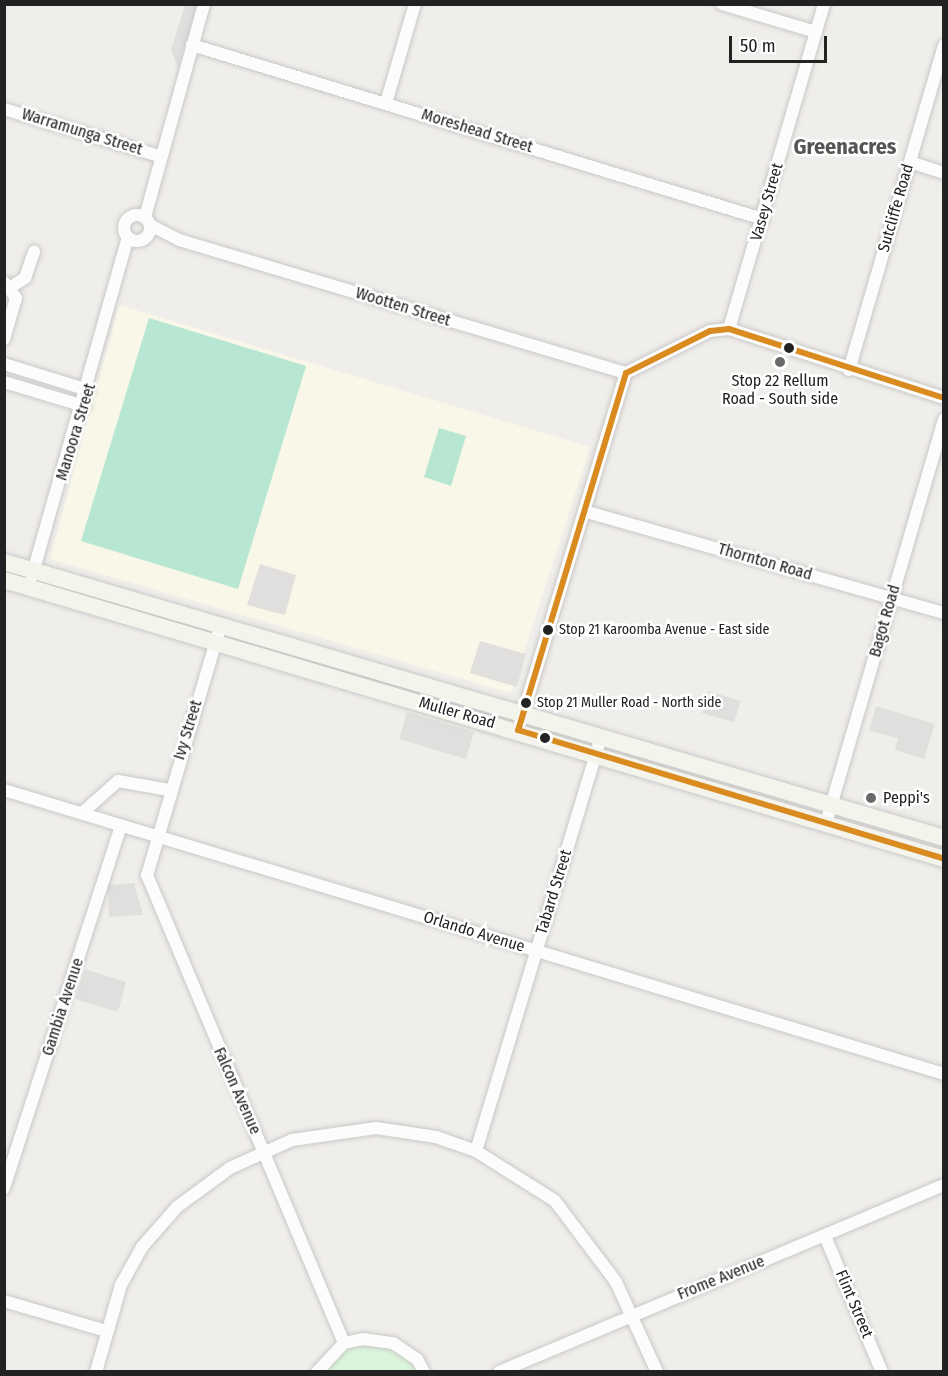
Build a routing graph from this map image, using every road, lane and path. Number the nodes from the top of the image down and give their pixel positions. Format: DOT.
graph roads {
  1 [pos="204,4"];
  2 [pos="415,4"];
  3 [pos="722,4"];
  4 [pos="824,4"];
  5 [pos="816,32"];
  6 [pos="192,45"];
  7 [pos="944,46"];
  8 [pos="386,103"];
  9 [pos="4,109"];
  10 [pos="159,156"];
  11 [pos="910,162"];
  12 [pos="944,173"];
  13 [pos="143,219"];
  14 [pos="763,219"];
  15 [pos="137,239"];
  16 [pos="179,240"];
  17 [pos="34,252"];
  18 [pos="8,285"];
  19 [pos="729,329"];
  20 [pos="4,339"];
  21 [pos="4,364"];
  22 [pos="849,370"];
  23 [pos="626,373"];
  24 [pos="4,382"];
  25 [pos="88,390"];
  26 [pos="944,398"];
  27 [pos="84,406"];
  28 [pos="944,419"];
  29 [pos="587,512"];
  30 [pos="4,562"];
  31 [pos="34,570"];
  32 [pos="4,580"];
  33 [pos="29,587"];
  34 [pos="891,598"];
  35 [pos="944,614"];
  36 [pos="221,624"];
  37 [pos="215,642"];
  38 [pos="524,713"];
  39 [pos="518,730"];
  40 [pos="601,736"];
  41 [pos="596,753"];
  42 [pos="4,790"];
  43 [pos="169,790"];
  44 [pos="831,804"];
  45 [pos="82,813"];
  46 [pos="826,823"];
  47 [pos="121,825"];
  48 [pos="155,835"];
  49 [pos="944,838"];
  50 [pos="944,859"];
  51 [pos="536,951"];
  52 [pos="944,1074"];
  53 [pos="476,1151"];
  54 [pos="264,1152"];
  55 [pos="944,1185"];
  56 [pos="4,1188"];
  57 [pos="825,1236"];
  58 [pos="4,1301"];
  59 [pos="632,1314"];
  60 [pos="103,1330"];
  61 [pos="344,1343"];
  62 [pos="96,1371"];
  63 [pos="317,1371"];
  64 [pos="424,1371"];
  65 [pos="499,1371"];
  66 [pos="657,1371"];
  67 [pos="882,1371"];
  1 -- 6 [label="street"];
  2 -- 8 [label="street"];
  3 -- 5 [label="street"];
  4 -- 5 [label="street, Vasey Street"];
  5 -- 14 [label="street, Vasey Street"];
  6 -- 8 [label="street, Moreshead Street"];
  6 -- 10 [label="street"];
  7 -- 11 [label="street, Sutcliffe Road"];
  8 -- 14 [label="street, Moreshead Street"];
  9 -- 10 [label="street, Warramunga Street"];
  10 -- 13 [label="street"];
  11 -- 12 [label="street"];
  11 -- 22 [label="street, Sutcliffe Road"];
  13 -- 15 [label="street"];
  13 -- 15 [label="street"];
  13 -- 16 [label="street, Wootten Street"];
  14 -- 19 [label="street, Vasey Street"];
  15 -- 16 [label="street, Wootten Street"];
  15 -- 25 [label="street, Manoora Street"];
  16 -- 23 [label="street, Wootten Street"];
  17 -- 18 [label="street"];
  18 -- 20 [label="street"];
  19 -- 22 [label="street"];
  19 -- 23 [label="street"];
  21 -- 25 [label="street"];
  22 -- 26 [label="street"];
  23 -- 29 [label="street"];
  24 -- 27 [label="street"];
  25 -- 27 [label="street, Manoora Street"];
  27 -- 31 [label="street, Manoora Street"];
  28 -- 34 [label="street, Bagot Road"];
  29 -- 34 [label="street, Thornton Road"];
  29 -- 38 [label="street"];
  30 -- 31 [label="main road, Muller Road"];
  31 -- 33 [label="street, Manoora Street"];
  31 -- 36 [label="main road, Muller Road"];
  32 -- 33 [label="main road, Muller Road"];
  33 -- 37 [label="main road, Muller Road"];
  34 -- 35 [label="street, Thornton Road"];
  34 -- 44 [label="street, Bagot Road"];
  36 -- 37 [label="street, Ivy Street"];
  36 -- 38 [label="main road, Muller Road"];
  37 -- 39 [label="main road, Muller Road"];
  37 -- 43 [label="street, Ivy Street"];
  38 -- 39 [label="street"];
  38 -- 40 [label="main road, Muller Road"];
  39 -- 41 [label="main road, Muller Road"];
  40 -- 41 [label="street, Tabard Street"];
  40 -- 44 [label="main road, Muller Road"];
  41 -- 46 [label="main road, Muller Road"];
  41 -- 51 [label="street, Tabard Street"];
  42 -- 45 [label="street, Orlando Avenue"];
  43 -- 45 [label="street"];
  43 -- 48 [label="street, Ivy Street"];
  44 -- 46 [label="street, Bagot Road"];
  44 -- 49 [label="main road, Muller Road"];
  45 -- 47 [label="street, Orlando Avenue"];
  46 -- 50 [label="main road, Muller Road"];
  47 -- 48 [label="street, Orlando Avenue"];
  47 -- 56 [label="street, Gambia Avenue"];
  48 -- 51 [label="street, Orlando Avenue"];
  48 -- 54 [label="street, Falcon Avenue"];
  51 -- 52 [label="street, Orlando Avenue"];
  51 -- 53 [label="street, Tabard Street"];
  53 -- 54 [label="street"];
  53 -- 59 [label="street"];
  54 -- 60 [label="street"];
  54 -- 61 [label="street, Falcon Avenue"];
  55 -- 57 [label="street, Frome Avenue"];
  57 -- 59 [label="street, Frome Avenue"];
  57 -- 67 [label="street, Flint Street"];
  58 -- 60 [label="street"];
  59 -- 65 [label="street, Frome Avenue"];
  59 -- 66 [label="street"];
  60 -- 62 [label="street"];
  61 -- 63 [label="street"];
  61 -- 64 [label="street"];
}
